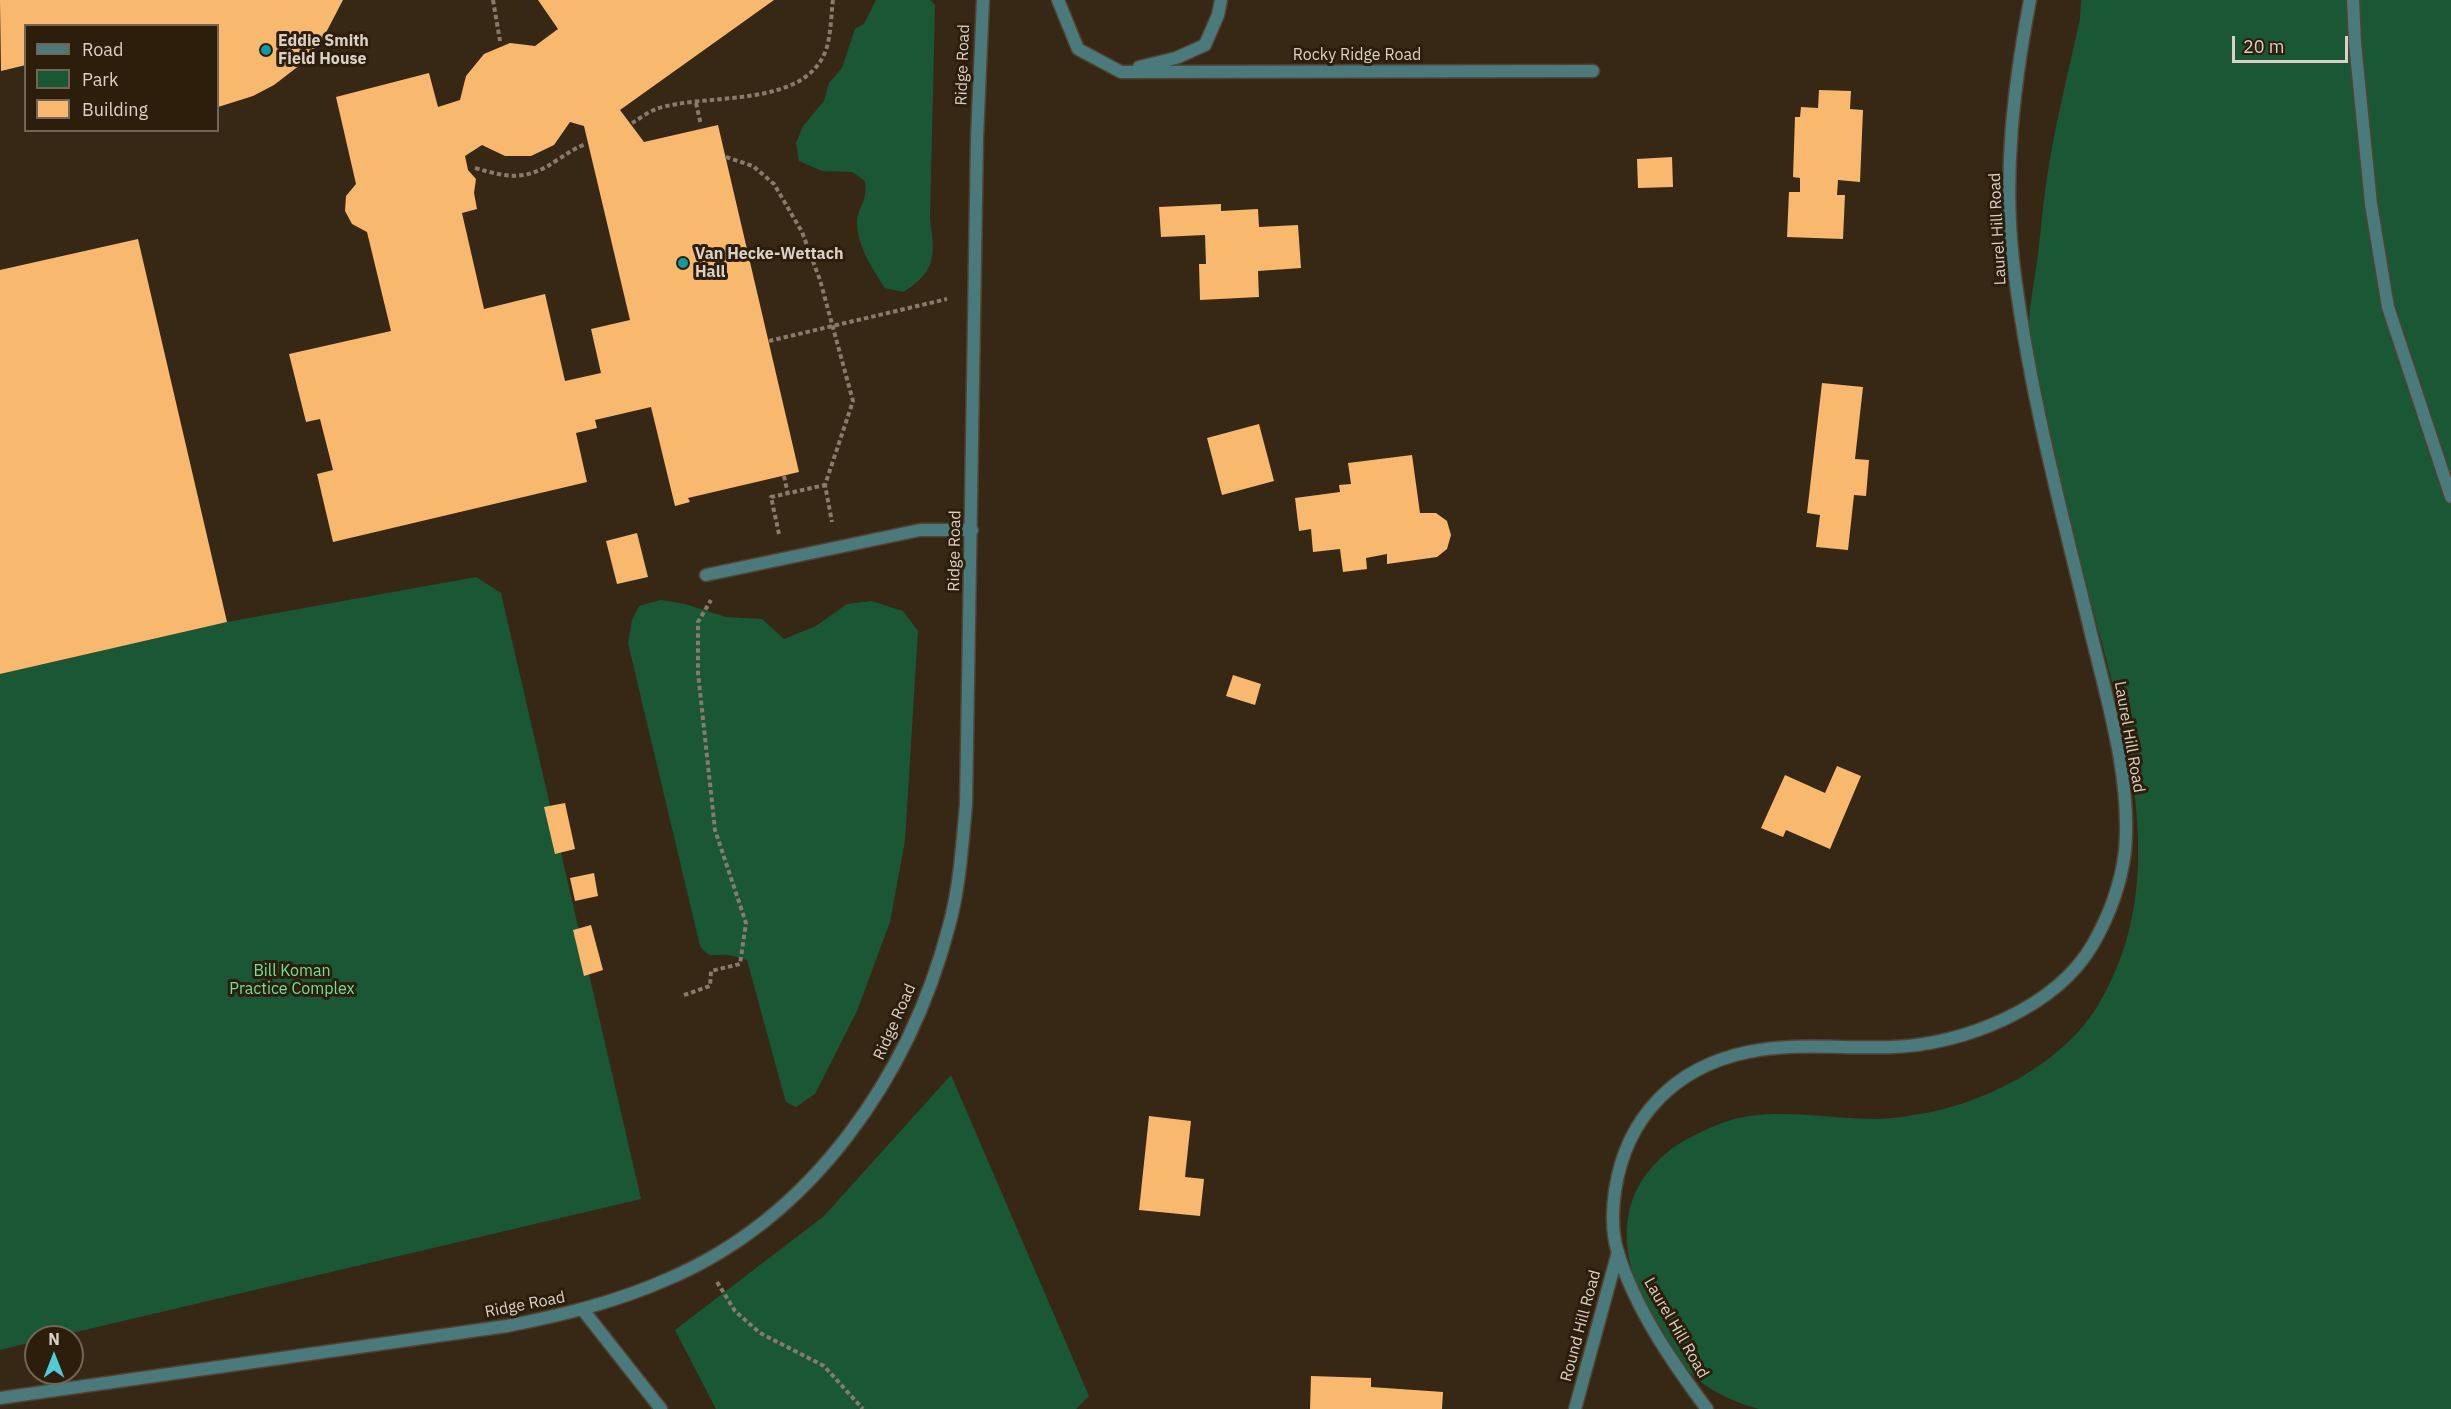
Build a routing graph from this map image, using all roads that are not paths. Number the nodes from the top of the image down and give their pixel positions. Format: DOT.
graph roads {
  1 [pos="983,0"];
  2 [pos="1058,0"];
  3 [pos="1221,0"];
  4 [pos="2030,0"];
  5 [pos="2353,0"];
  6 [pos="1593,71"];
  7 [pos="1121,72"];
  8 [pos="2451,497"];
  9 [pos="972,530"];
  10 [pos="708,575"];
  11 [pos="1618,1251"];
  12 [pos="583,1310"];
  13 [pos="0,1398"];
  14 [pos="661,1409"];
  15 [pos="1575,1409"];
  16 [pos="1707,1409"];
  1 -- 9 [label="street, Ridge Road"];
  2 -- 7 [label="street, Rocky Ridge Road"];
  3 -- 7 [label="street"];
  4 -- 11 [label="street, Laurel Hill Road"];
  5 -- 8 [label="street"];
  6 -- 7 [label="street, Rocky Ridge Road"];
  9 -- 10 [label="street"];
  9 -- 12 [label="street, Ridge Road"];
  11 -- 15 [label="street, Round Hill Road"];
  11 -- 16 [label="street, Laurel Hill Road"];
  12 -- 13 [label="street, Ridge Road"];
  12 -- 14 [label="street"];
}
